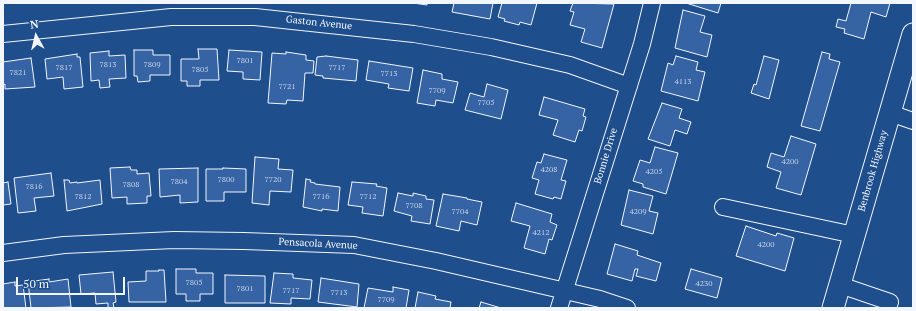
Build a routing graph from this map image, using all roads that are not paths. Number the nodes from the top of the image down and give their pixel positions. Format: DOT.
graph roads {
  1 [pos="652,3"];
  2 [pos="3,34"];
  3 [pos="913,34"];
  4 [pos="628,86"];
  5 [pos="890,113"];
  6 [pos="913,121"];
  7 [pos="723,207"];
  8 [pos="854,235"];
  9 [pos="3,253"];
  10 [pos="840,285"];
  11 [pos="564,291"];
  12 [pos="559,308"];
  13 [pos="627,308"];
  14 [pos="833,308"];
  15 [pos="888,308"];
  1 -- 4 [label="street, Bonnie Drive"];
  2 -- 4 [label="street, Gaston Avenue"];
  3 -- 5 [label="main road, Benbrook Highway"];
  4 -- 11 [label="street, Bonnie Drive"];
  5 -- 6 [label="street"];
  5 -- 8 [label="main road, Benbrook Highway"];
  7 -- 8 [label="street"];
  8 -- 10 [label="main road, Benbrook Highway"];
  9 -- 11 [label="street, Pensacola Avenue"];
  10 -- 14 [label="main road, Benbrook Highway"];
  10 -- 15 [label="street"];
  11 -- 12 [label="street, Bonnie Drive"];
  11 -- 13 [label="street, Pensacola Avenue"];
}
